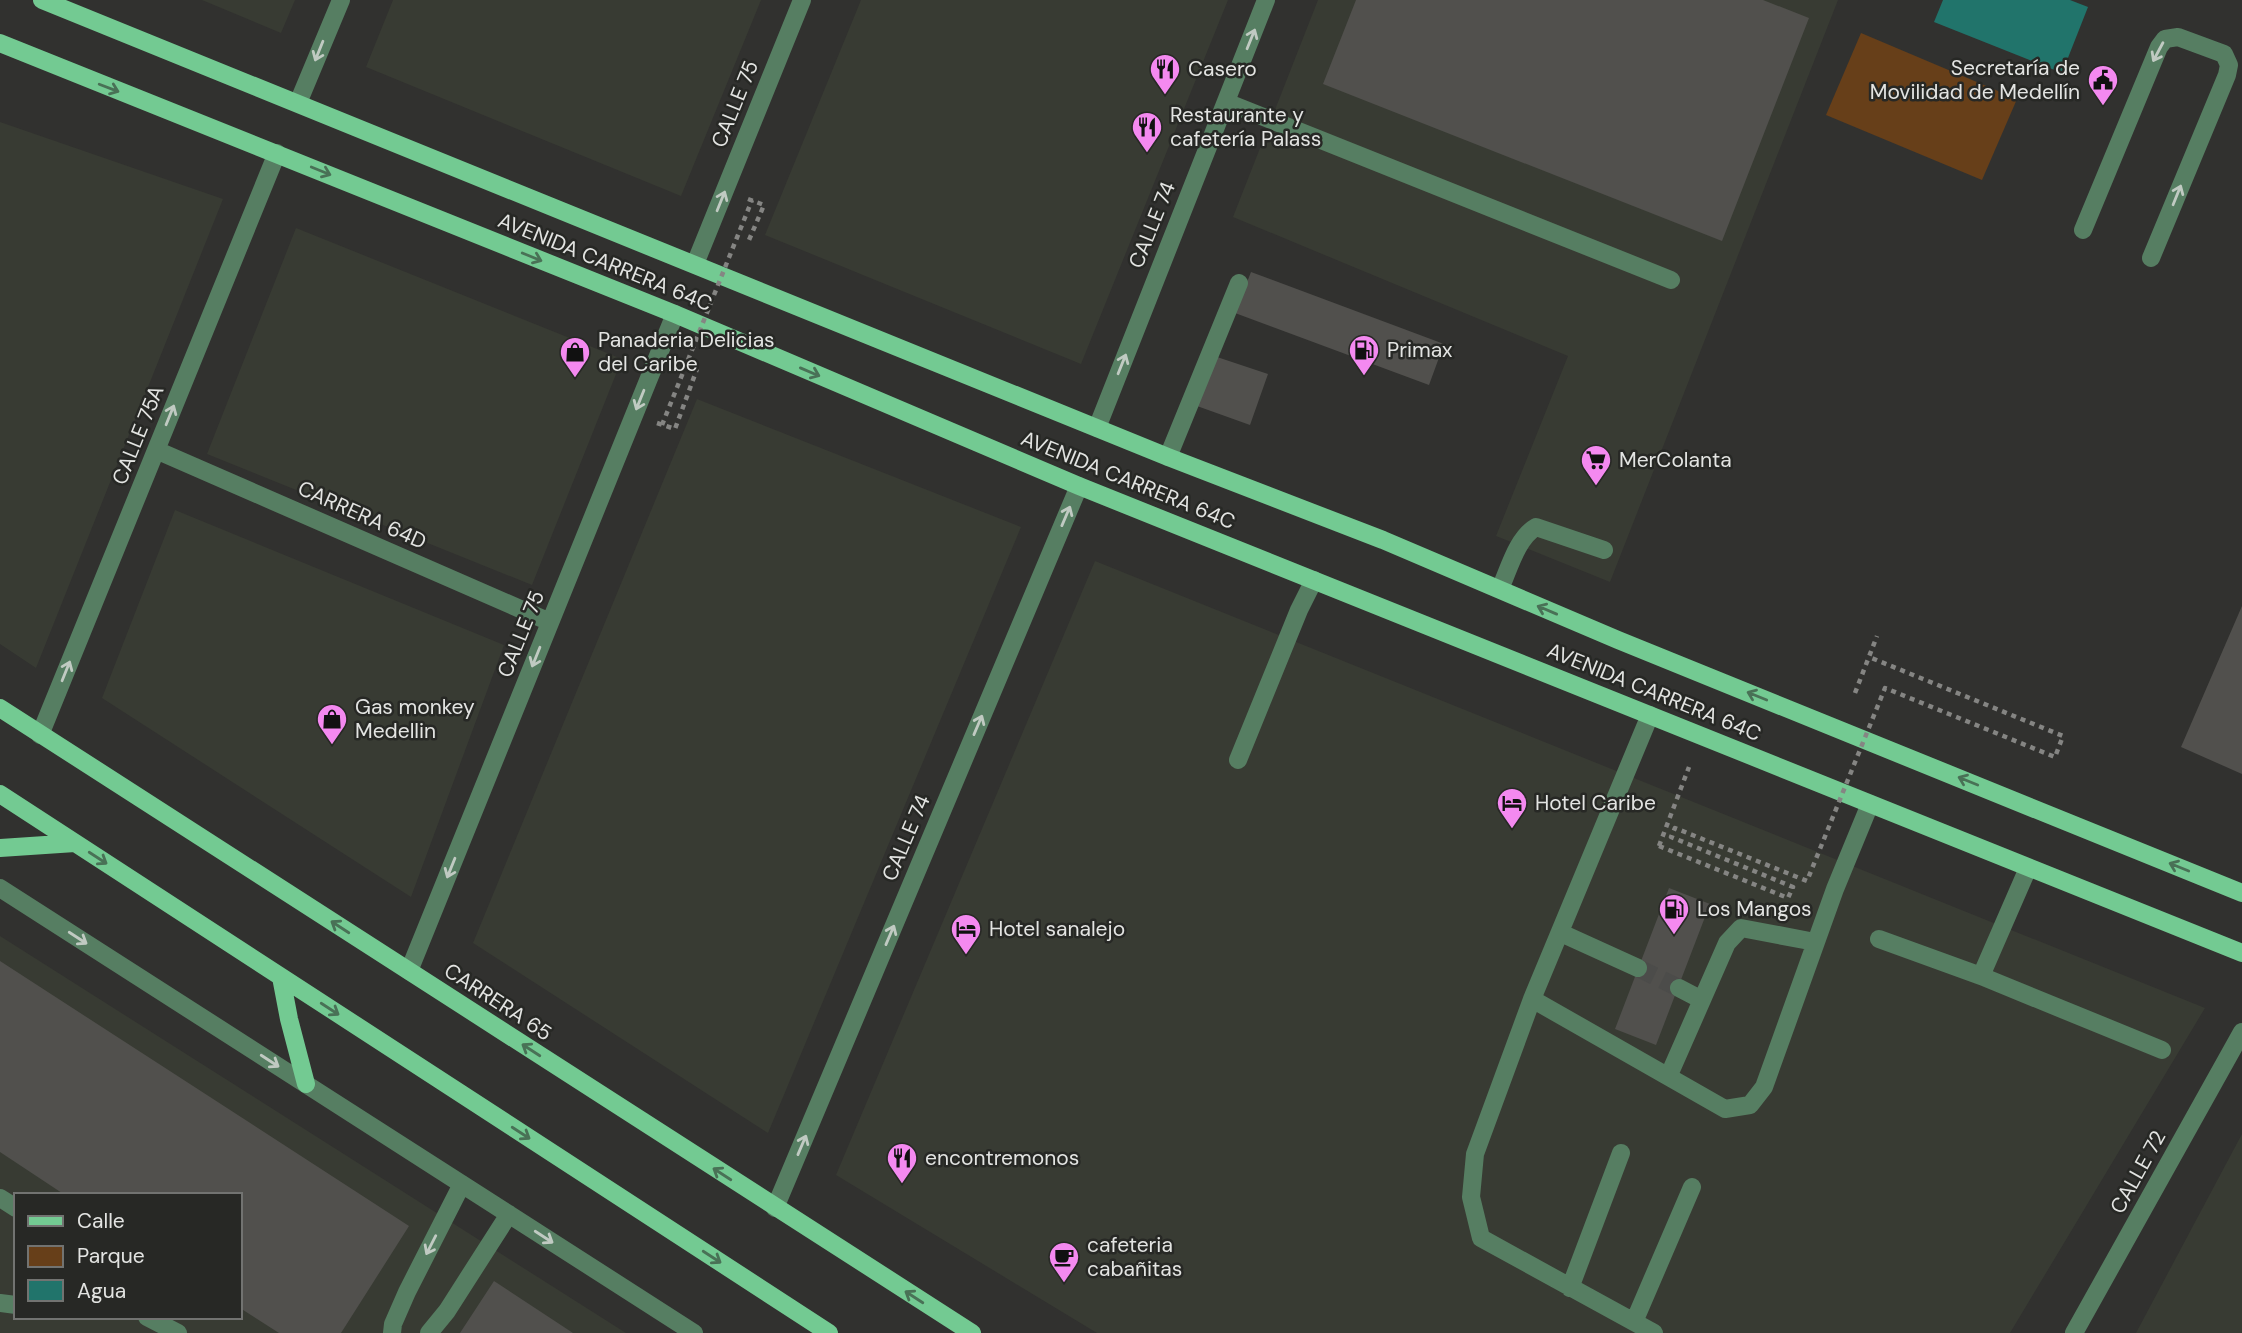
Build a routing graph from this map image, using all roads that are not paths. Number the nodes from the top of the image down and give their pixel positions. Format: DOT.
graph roads {
  1 [pos="43,0"];
  2 [pos="60,0"];
  3 [pos="341,0"];
  4 [pos="802,0"];
  5 [pos="1266,0"];
  6 [pos="84,16"];
  7 [pos="0,43"];
  8 [pos="0,52"];
  9 [pos="46,63"];
  10 [pos="1226,102"];
  11 [pos="298,103"];
  12 [pos="277,153"];
  13 [pos="2083,230"];
  14 [pos="2151,258"];
  15 [pos="695,264"];
  16 [pos="1671,280"];
  17 [pos="1239,283"];
  18 [pos="675,314"];
  19 [pos="1097,428"];
  20 [pos="156,450"];
  21 [pos="1168,457"];
  22 [pos="1079,486"];
  23 [pos="1604,550"];
  24 [pos="1314,580"];
  25 [pos="1500,589"];
  26 [pos="550,622"];
  27 [pos="0,708"];
  28 [pos="1650,715"];
  29 [pos="40,735"];
  30 [pos="1238,760"];
  31 [pos="0,794"];
  32 [pos="1870,804"];
  33 [pos="75,843"];
  34 [pos="0,848"];
  35 [pos="2028,867"];
  36 [pos="0,888"];
  37 [pos="2242,893"];
  38 [pos="1561,933"];
  39 [pos="1879,939"];
  40 [pos="1815,942"];
  41 [pos="2242,954"];
  42 [pos="1638,968"];
  43 [pos="409,971"];
  44 [pos="1981,976"];
  45 [pos="281,977"];
  46 [pos="1679,988"];
  47 [pos="1532,999"];
  48 [pos="1702,1000"];
  49 [pos="2242,1032"];
  50 [pos="2162,1050"];
  51 [pos="1669,1075"];
  52 [pos="306,1084"];
  53 [pos="1621,1153"];
  54 [pos="463,1184"];
  55 [pos="1692,1186"];
  56 [pos="775,1208"];
  57 [pos="509,1214"];
  58 [pos="1570,1288"];
  59 [pos="151,1319"];
  60 [pos="1634,1322"];
  61 [pos="178,1333"];
  62 [pos="392,1333"];
  63 [pos="429,1333"];
  64 [pos="694,1333"];
  65 [pos="829,1333"];
  66 [pos="972,1333"];
  67 [pos="1654,1333"];
  68 [pos="2074,1333"];
  1 -- 6 [label="main road, AVENIDA CARRERA 64C"];
  2 -- 6 [label="street"];
  3 -- 11 [label="street, one-way"];
  15 -- 4 [label="street, CALLE 75, one-way"];
  10 -- 5 [label="street, CALLE 74, one-way"];
  6 -- 11 [label="main road, AVENIDA CARRERA 64C"];
  7 -- 9 [label="main road, AVENIDA CARRERA 64C"];
  8 -- 9 [label="street"];
  9 -- 12 [label="main road, AVENIDA CARRERA 64C, one-way"];
  10 -- 16 [label="street"];
  19 -- 10 [label="street, CALLE 74, one-way"];
  11 -- 15 [label="main road, AVENIDA CARRERA 64C"];
  12 -- 18 [label="main road, AVENIDA CARRERA 64C, one-way"];
  20 -- 12 [label="street, CALLE 75A, one-way"];
  14 -- 13 [label="street, one-way"];
  15 -- 19 [label="main road, AVENIDA CARRERA 64C"];
  17 -- 21 [label="street"];
  18 -- 22 [label="main road, AVENIDA CARRERA 64C, one-way"];
  18 -- 26 [label="street, CALLE 75, one-way"];
  19 -- 21 [label="main road, AVENIDA CARRERA 64C"];
  20 -- 26 [label="street, CARRERA 64D"];
  29 -- 20 [label="street, CALLE 75A, one-way"];
  21 -- 25 [label="main road, AVENIDA CARRERA 64C"];
  22 -- 24 [label="main road, AVENIDA CARRERA 64C"];
  56 -- 22 [label="street, CALLE 74, one-way"];
  23 -- 25 [label="street"];
  24 -- 28 [label="main road, AVENIDA CARRERA 64C"];
  24 -- 30 [label="street"];
  37 -- 25 [label="main road, AVENIDA CARRERA 64C, one-way"];
  26 -- 43 [label="street, CALLE 75, one-way"];
  27 -- 29 [label="main road, CARRERA 65"];
  28 -- 32 [label="main road, AVENIDA CARRERA 64C"];
  28 -- 38 [label="street"];
  43 -- 29 [label="main road, CARRERA 65, one-way"];
  31 -- 33 [label="main road"];
  32 -- 35 [label="main road, AVENIDA CARRERA 64C"];
  32 -- 40 [label="street"];
  33 -- 34 [label="main road"];
  33 -- 45 [label="main road, one-way"];
  35 -- 41 [label="main road, AVENIDA CARRERA 64C"];
  35 -- 44 [label="street"];
  36 -- 52 [label="street, one-way"];
  38 -- 42 [label="street"];
  38 -- 47 [label="street"];
  39 -- 44 [label="street"];
  40 -- 48 [label="street"];
  40 -- 51 [label="street"];
  56 -- 43 [label="main road, CARRERA 65, one-way"];
  44 -- 50 [label="street"];
  45 -- 52 [label="main road"];
  45 -- 65 [label="main road, one-way"];
  46 -- 48 [label="street"];
  47 -- 51 [label="street"];
  47 -- 58 [label="street"];
  48 -- 51 [label="street"];
  49 -- 68 [label="street, CALLE 72"];
  52 -- 54 [label="street"];
  53 -- 58 [label="street"];
  54 -- 57 [label="street"];
  54 -- 62 [label="street, one-way"];
  55 -- 60 [label="street"];
  66 -- 56 [label="main road, CARRERA 65, one-way"];
  57 -- 63 [label="street"];
  57 -- 64 [label="street, one-way"];
  58 -- 60 [label="street"];
  59 -- 61 [label="street"];
  60 -- 67 [label="street"];
}
